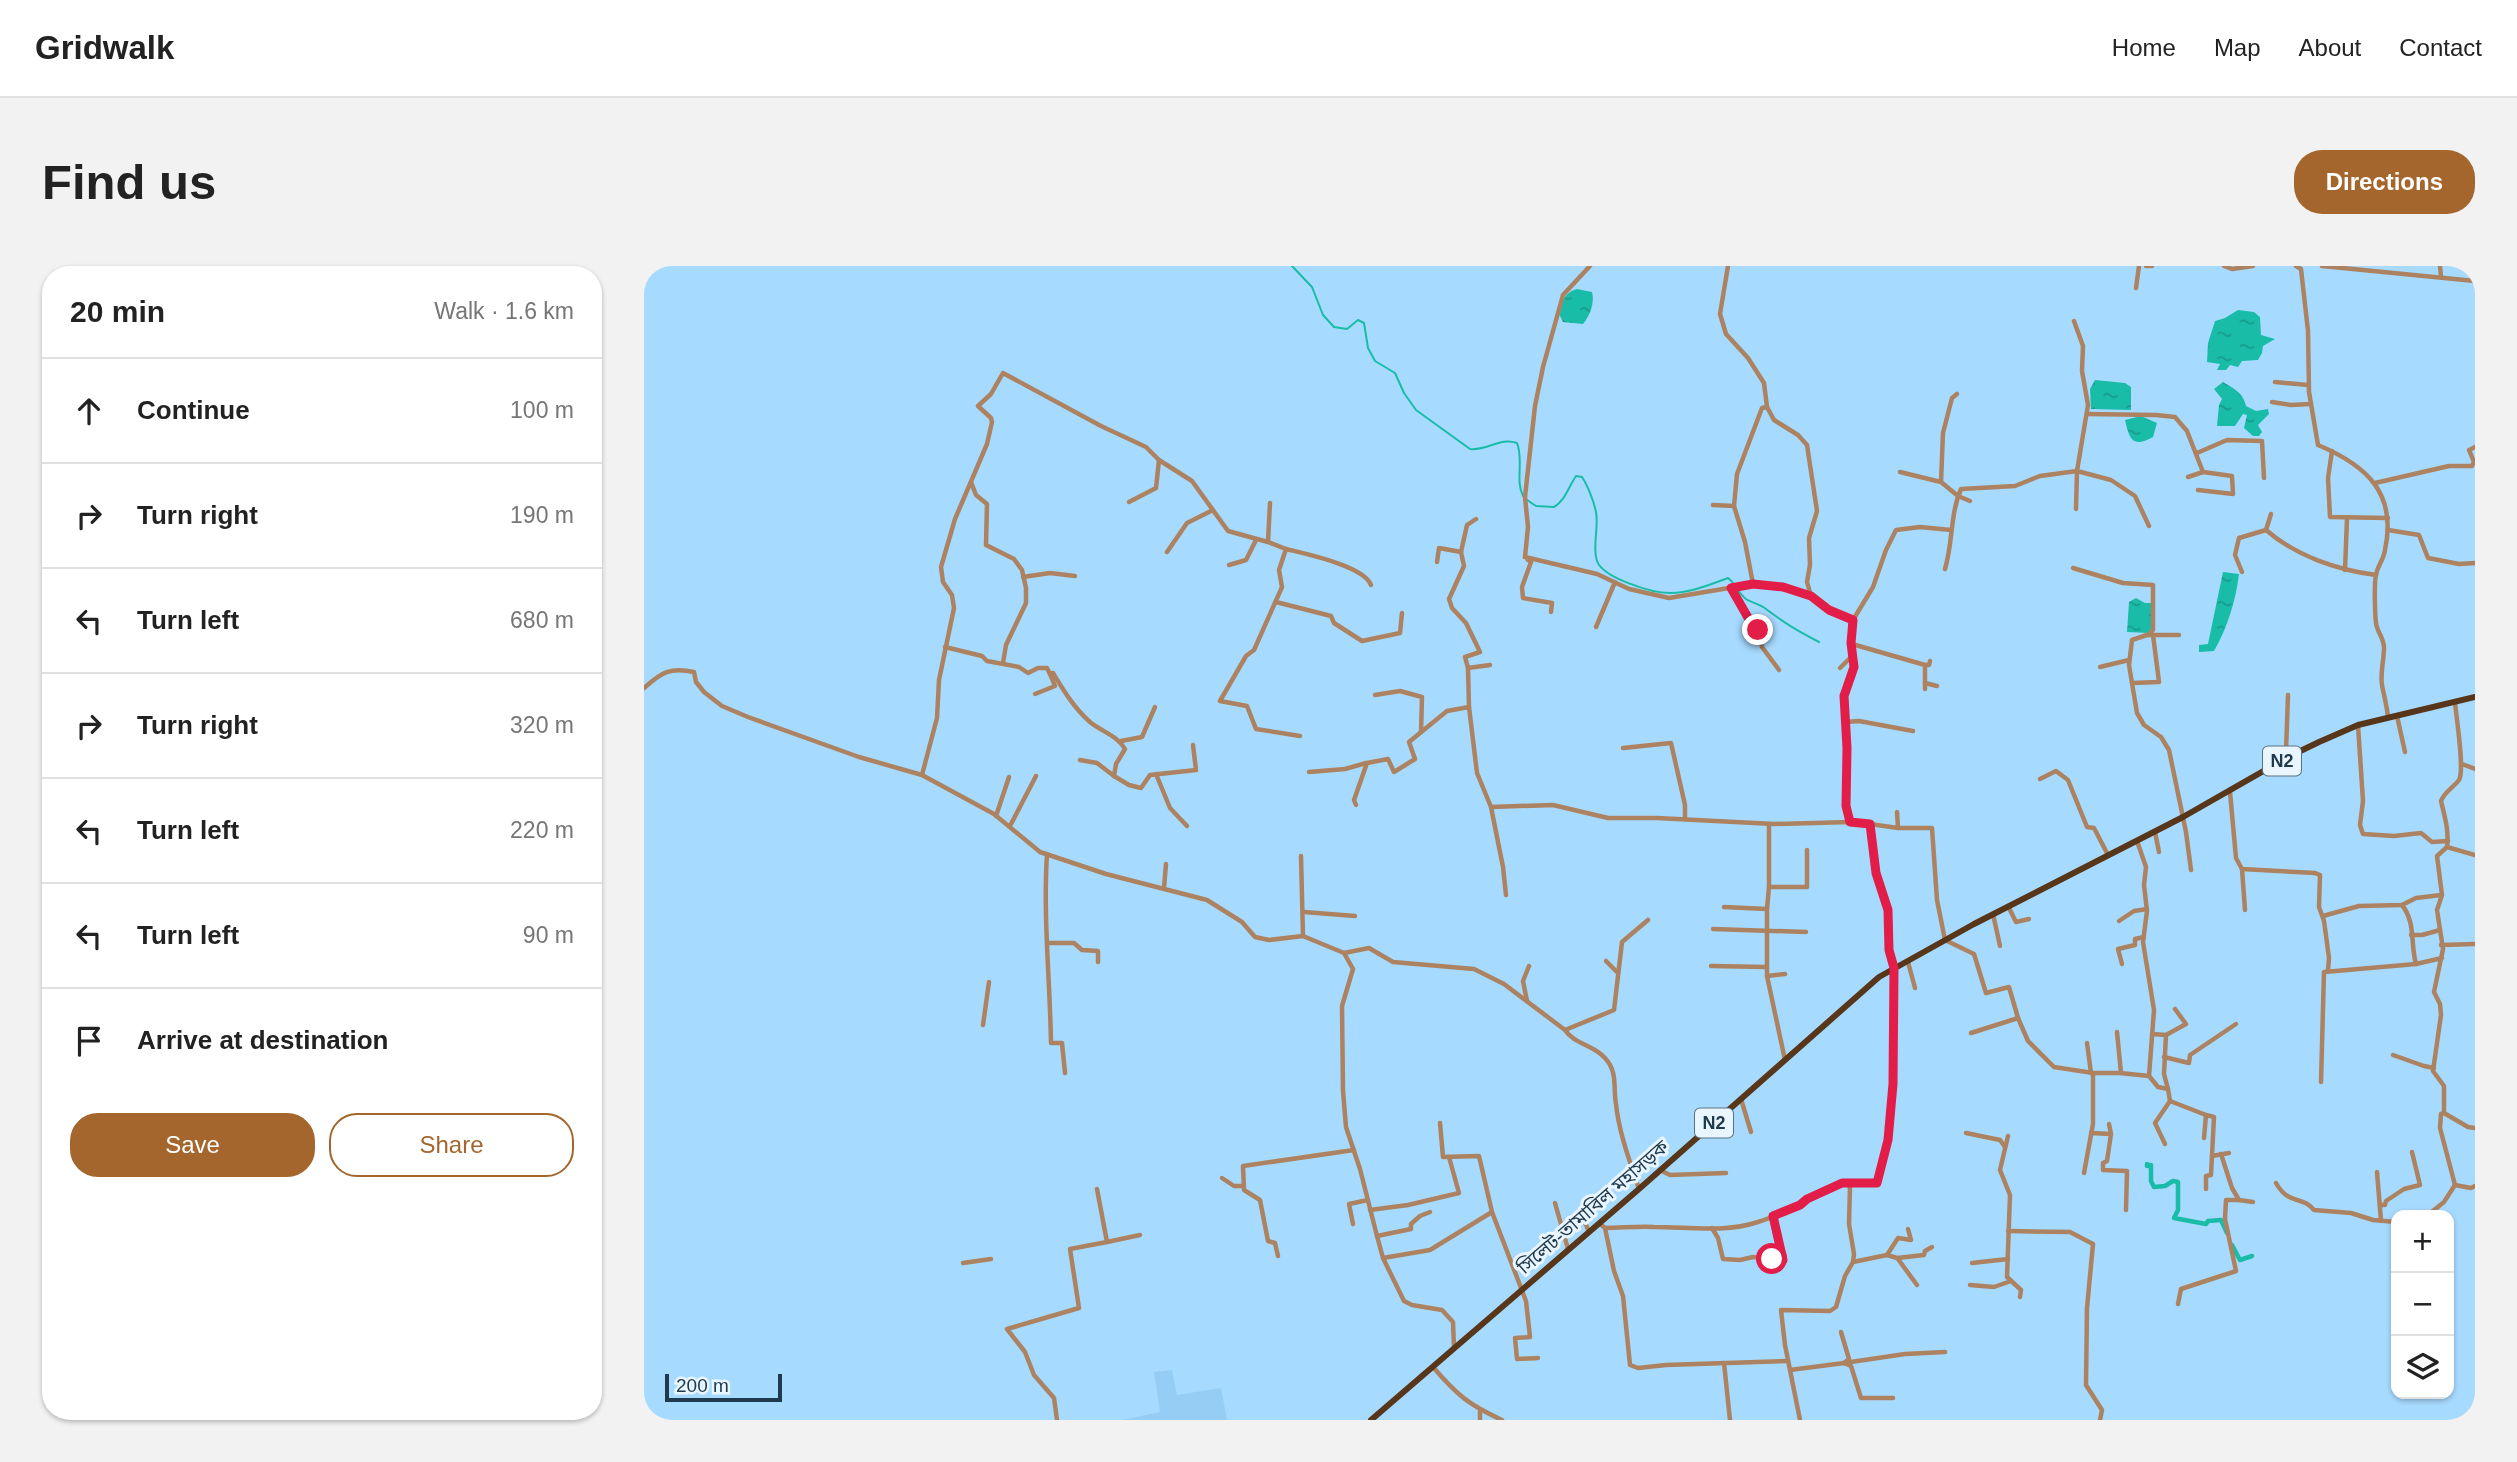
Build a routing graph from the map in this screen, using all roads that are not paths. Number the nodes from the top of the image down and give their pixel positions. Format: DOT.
graph roads {
  1 [pos="1590,266"];
  2 [pos="1728,266"];
  3 [pos="2139,266"];
  4 [pos="2146,266"];
  5 [pos="2152,266"];
  6 [pos="2224,266"];
  7 [pos="2253,266"];
  8 [pos="2322,266"];
  9 [pos="2440,266"];
  10 [pos="2300,267"];
  11 [pos="2441,276"];
  12 [pos="2475,281"];
  13 [pos="2136,288"];
  14 [pos="2074,321"];
  15 [pos="2275,382"];
  16 [pos="2308,385"];
  17 [pos="1957,394"];
  18 [pos="2272,402"];
  19 [pos="2310,404"];
  20 [pos="1767,407"];
  21 [pos="2087,414"];
  22 [pos="2475,447"];
  23 [pos="2332,451"];
  24 [pos="2197,453"];
  25 [pos="1159,460"];
  26 [pos="2077,471"];
  27 [pos="1900,472"];
  28 [pos="2203,472"];
  29 [pos="2188,477"];
  30 [pos="2264,478"];
  31 [pos="971,482"];
  32 [pos="1941,482"];
  33 [pos="2375,483"];
  34 [pos="2198,489"];
  35 [pos="1958,496"];
  36 [pos="1970,501"];
  37 [pos="1129,502"];
  38 [pos="1270,503"];
  39 [pos="1713,505"];
  40 [pos="1734,506"];
  41 [pos="2076,509"];
  42 [pos="1213,510"];
  43 [pos="2271,514"];
  44 [pos="2347,518"];
  45 [pos="2388,518"];
  46 [pos="1476,519"];
  47 [pos="2149,526"];
  48 [pos="1951,530"];
  49 [pos="2266,530"];
  50 [pos="2388,530"];
  51 [pos="1256,540"];
  52 [pos="1268,542"];
  53 [pos="1286,549"];
  54 [pos="1167,552"];
  55 [pos="1461,552"];
  56 [pos="1524,557"];
  57 [pos="1437,562"];
  58 [pos="2475,563"];
  59 [pos="1229,565"];
  60 [pos="2073,568"];
  61 [pos="1945,569"];
  62 [pos="2345,570"];
  63 [pos="2242,572"];
  64 [pos="2376,575"];
  65 [pos="1075,576"];
  66 [pos="1023,577"];
  67 [pos="1615,582"];
  68 [pos="1753,584"];
  69 [pos="1371,585"];
  70 [pos="1731,588"];
  71 [pos="1811,596"];
  72 [pos="1276,602"];
  73 [pos="1551,612"];
  74 [pos="1402,613"];
  75 [pos="1853,620"];
  76 [pos="1596,627"];
  77 [pos="2150,635"];
  78 [pos="2179,635"];
  79 [pos="1851,643"];
  80 [pos="945,647"];
  81 [pos="1852,656"];
  82 [pos="2129,660"];
  83 [pos="1003,663"];
  84 [pos="1490,665"];
  85 [pos="2100,667"];
  86 [pos="1468,668"];
  87 [pos="1840,668"];
  88 [pos="1779,670"];
  89 [pos="1049,674"];
  90 [pos="2132,683"];
  91 [pos="1937,686"];
  92 [pos="644,688"];
  93 [pos="1035,694"];
  94 [pos="1375,695"];
  95 [pos="2288,695"];
  96 [pos="2475,697"];
  97 [pos="2455,701"];
  98 [pos="1155,707"];
  99 [pos="1469,707"];
  100 [pos="2397,715"];
  101 [pos="2388,717"];
  102 [pos="1846,722"];
  103 [pos="2358,725"];
  104 [pos="1913,731"];
  105 [pos="1421,732"];
  106 [pos="1300,736"];
  107 [pos="1121,741"];
  108 [pos="1193,745"];
  109 [pos="1623,748"];
  110 [pos="2405,752"];
  111 [pos="2288,757"];
  112 [pos="1080,760"];
  113 [pos="1367,763"];
  114 [pos="2462,764"];
  115 [pos="2475,769"];
  116 [pos="1309,772"];
  117 [pos="1156,774"];
  118 [pos="922,775"];
  119 [pos="1036,776"];
  120 [pos="1114,776"];
  121 [pos="1009,777"];
  122 [pos="2040,779"];
  123 [pos="2230,792"];
  124 [pos="1356,805"];
  125 [pos="1491,807"];
  126 [pos="1897,812"];
  127 [pos="996,816"];
  128 [pos="2183,817"];
  129 [pos="1685,819"];
  130 [pos="1850,822"];
  131 [pos="1769,824"];
  132 [pos="1870,824"];
  133 [pos="1010,826"];
  134 [pos="1187,827"];
  135 [pos="1898,828"];
  136 [pos="2155,832"];
  137 [pos="2137,841"];
  138 [pos="2448,844"];
  139 [pos="1807,850"];
  140 [pos="2159,852"];
  141 [pos="1047,855"];
  142 [pos="2475,855"];
  143 [pos="1301,856"];
  144 [pos="2105,857"];
  145 [pos="1166,864"];
  146 [pos="2242,869"];
  147 [pos="2191,870"];
  148 [pos="1769,887"];
  149 [pos="1164,888"];
  150 [pos="1506,895"];
  151 [pos="2442,895"];
  152 [pos="2402,905"];
  153 [pos="2008,906"];
  154 [pos="1724,907"];
  155 [pos="1767,909"];
  156 [pos="2147,909"];
  157 [pos="2245,911"];
  158 [pos="1304,912"];
  159 [pos="1993,914"];
  160 [pos="1355,916"];
  161 [pos="2323,916"];
  162 [pos="2029,919"];
  163 [pos="1648,920"];
  164 [pos="2119,922"];
  165 [pos="1713,929"];
  166 [pos="1767,930"];
  167 [pos="2440,930"];
  168 [pos="1806,932"];
  169 [pos="2411,934"];
  170 [pos="1303,936"];
  171 [pos="2144,937"];
  172 [pos="1945,940"];
  173 [pos="1048,943"];
  174 [pos="2441,944"];
  175 [pos="2475,944"];
  176 [pos="2000,946"];
  177 [pos="1344,953"];
  178 [pos="2442,958"];
  179 [pos="1606,961"];
  180 [pos="1907,961"];
  181 [pos="1098,962"];
  182 [pos="2122,964"];
  183 [pos="2416,964"];
  184 [pos="1529,966"];
  185 [pos="1712,966"];
  186 [pos="1767,967"];
  187 [pos="1894,968"];
  188 [pos="2328,970"];
  189 [pos="1618,973"];
  190 [pos="1785,974"];
  191 [pos="1766,976"];
  192 [pos="988,985"];
  193 [pos="1915,988"];
  194 [pos="1527,1001"];
  195 [pos="2175,1009"];
  196 [pos="2018,1018"];
  197 [pos="2236,1024"];
  198 [pos="983,1025"];
  199 [pos="1565,1030"];
  200 [pos="2117,1032"];
  201 [pos="1971,1033"];
  202 [pos="2152,1034"];
  203 [pos="2166,1035"];
  204 [pos="2087,1043"];
  205 [pos="2393,1055"];
  206 [pos="2164,1057"];
  207 [pos="1785,1060"];
  208 [pos="2434,1068"];
  209 [pos="1065,1073"];
  210 [pos="2092,1073"];
  211 [pos="2121,1073"];
  212 [pos="2149,1076"];
  213 [pos="2321,1082"];
  214 [pos="2168,1089"];
  215 [pos="1741,1099"];
  216 [pos="2170,1101"];
  217 [pos="2444,1113"];
  218 [pos="2206,1115"];
  219 [pos="1440,1123"];
  220 [pos="2109,1124"];
  221 [pos="2475,1128"];
  222 [pos="1751,1132"];
  223 [pos="1966,1133"];
  224 [pos="2091,1133"];
  225 [pos="2111,1134"];
  226 [pos="2008,1136"];
  227 [pos="2204,1138"];
  228 [pos="2165,1144"];
  229 [pos="2006,1148"];
  230 [pos="1354,1150"];
  231 [pos="2413,1152"];
  232 [pos="2229,1153"];
  233 [pos="2221,1154"];
  234 [pos="2212,1156"];
  235 [pos="1449,1157"];
  236 [pos="1660,1170"];
  237 [pos="2377,1172"];
  238 [pos="1726,1173"];
  239 [pos="2084,1173"];
  240 [pos="1222,1178"];
  241 [pos="1847,1183"];
  242 [pos="2276,1183"];
  243 [pos="2455,1185"];
  244 [pos="1243,1186"];
  245 [pos="2475,1186"];
  246 [pos="1097,1189"];
  247 [pos="1639,1189"];
  248 [pos="2206,1189"];
  249 [pos="1368,1200"];
  250 [pos="2239,1200"];
  251 [pos="2253,1202"];
  252 [pos="1555,1203"];
  253 [pos="2380,1205"];
  254 [pos="2126,1209"];
  255 [pos="1370,1210"];
  256 [pos="1580,1210"];
  257 [pos="2434,1210"];
  258 [pos="1430,1212"];
  259 [pos="1492,1212"];
  260 [pos="1773,1216"];
  261 [pos="2381,1221"];
  262 [pos="2391,1222"];
  263 [pos="1353,1224"];
  264 [pos="1602,1226"];
  265 [pos="1712,1228"];
  266 [pos="1908,1229"];
  267 [pos="2008,1231"];
  268 [pos="1589,1232"];
  269 [pos="1140,1236"];
  270 [pos="1377,1236"];
  271 [pos="1107,1242"];
  272 [pos="1932,1247"];
  273 [pos="1569,1250"];
  274 [pos="1887,1255"];
  275 [pos="1278,1256"];
  276 [pos="1383,1258"];
  277 [pos="1897,1258"];
  278 [pos="991,1259"];
  279 [pos="2008,1259"];
  280 [pos="1853,1262"];
  281 [pos="963,1263"];
  282 [pos="1972,1263"];
  283 [pos="2011,1281"];
  284 [pos="1917,1285"];
  285 [pos="1970,1285"];
  286 [pos="1521,1290"];
  287 [pos="2020,1297"];
  288 [pos="2178,1304"];
  289 [pos="1841,1332"];
  290 [pos="1454,1347"];
  291 [pos="1945,1352"];
  292 [pos="1538,1359"];
  293 [pos="1788,1361"];
  294 [pos="1724,1363"];
  295 [pos="1844,1363"];
  296 [pos="1433,1367"];
  297 [pos="1790,1370"];
  298 [pos="1893,1398"];
  299 [pos="1480,1411"];
  300 [pos="2475,1417"];
  301 [pos="1496,1419"];
  302 [pos="1057,1420"];
  303 [pos="1371,1420"];
  304 [pos="1480,1420"];
  305 [pos="1502,1420"];
  306 [pos="1730,1420"];
  307 [pos="1800,1420"];
  308 [pos="2100,1420"];
  309 [pos="2469,1420"];
  1 -- 56 [label="street"];
  2 -- 20 [label="street"];
  3 -- 13 [label="street"];
  4 -- 5 [label="street"];
  6 -- 7 [label="street"];
  8 -- 11 [label="street"];
  9 -- 11 [label="street"];
  10 -- 16 [label="street"];
  11 -- 12 [label="street"];
  14 -- 21 [label="street"];
  15 -- 16 [label="street"];
  16 -- 19 [label="street"];
  17 -- 32 [label="street"];
  18 -- 19 [label="street"];
  19 -- 23 [label="street"];
  20 -- 40 [label="street"];
  20 -- 71 [label="street"];
  21 -- 24 [label="street"];
  21 -- 26 [label="street"];
  22 -- 33 [label="street"];
  23 -- 33 [label="street"];
  23 -- 44 [label="street"];
  24 -- 28 [label="street"];
  24 -- 30 [label="street"];
  25 -- 31 [label="street"];
  25 -- 37 [label="street"];
  25 -- 42 [label="street"];
  26 -- 35 [label="street"];
  26 -- 41 [label="street"];
  26 -- 47 [label="street"];
  27 -- 32 [label="street"];
  28 -- 29 [label="street"];
  28 -- 34 [label="street"];
  31 -- 66 [label="street"];
  31 -- 80 [label="street"];
  32 -- 35 [label="street"];
  33 -- 45 [label="street"];
  35 -- 36 [label="street"];
  35 -- 48 [label="street"];
  38 -- 52 [label="street"];
  39 -- 40 [label="street"];
  40 -- 68 [label="street"];
  42 -- 51 [label="street"];
  42 -- 54 [label="street"];
  43 -- 49 [label="street"];
  44 -- 45 [label="street"];
  44 -- 62 [label="street"];
  45 -- 50 [label="street"];
  46 -- 55 [label="street"];
  48 -- 61 [label="street"];
  48 -- 75 [label="street"];
  49 -- 62 [label="street"];
  49 -- 63 [label="street"];
  50 -- 58 [label="street"];
  50 -- 64 [label="street"];
  51 -- 52 [label="street"];
  51 -- 59 [label="street"];
  52 -- 53 [label="street"];
  53 -- 69 [label="street"];
  53 -- 72 [label="street"];
  55 -- 57 [label="street"];
  55 -- 86 [label="street"];
  56 -- 67 [label="street"];
  56 -- 73 [label="street"];
  60 -- 77 [label="street"];
  62 -- 64 [label="street"];
  64 -- 101 [label="street"];
  65 -- 66 [label="street"];
  66 -- 83 [label="street"];
  67 -- 70 [label="street"];
  67 -- 76 [label="street"];
  68 -- 70 [label="street"];
  68 -- 71 [label="street"];
  70 -- 88 [label="street"];
  71 -- 75 [label="street"];
  72 -- 74 [label="street"];
  72 -- 106 [label="street"];
  75 -- 79 [label="street"];
  77 -- 78 [label="street"];
  77 -- 82 [label="street"];
  77 -- 90 [label="street"];
  79 -- 81 [label="street"];
  79 -- 91 [label="street"];
  80 -- 83 [label="street"];
  80 -- 118 [label="street"];
  81 -- 87 [label="street"];
  81 -- 102 [label="street"];
  82 -- 85 [label="street"];
  82 -- 90 [label="street"];
  83 -- 89 [label="street"];
  84 -- 86 [label="street"];
  86 -- 99 [label="street"];
  89 -- 93 [label="street"];
  89 -- 107 [label="street"];
  90 -- 128 [label="street"];
  92 -- 118 [label="street"];
  94 -- 105 [label="street"];
  95 -- 111 [label="street"];
  96 -- 97 [label="highway, N2"];
  97 -- 100 [label="highway, N2"];
  97 -- 114 [label="street"];
  98 -- 107 [label="street"];
  99 -- 105 [label="street"];
  99 -- 125 [label="street"];
  100 -- 101 [label="highway, N2"];
  100 -- 110 [label="street"];
  101 -- 103 [label="highway, N2"];
  102 -- 104 [label="street"];
  102 -- 130 [label="street"];
  103 -- 111 [label="highway, N2"];
  103 -- 138 [label="street"];
  105 -- 113 [label="street"];
  107 -- 120 [label="street"];
  108 -- 117 [label="street"];
  109 -- 129 [label="street"];
  111 -- 123 [label="highway, N2"];
  112 -- 120 [label="street"];
  113 -- 116 [label="street"];
  113 -- 124 [label="street"];
  114 -- 115 [label="street"];
  114 -- 138 [label="street"];
  117 -- 120 [label="street"];
  117 -- 134 [label="street"];
  118 -- 127 [label="street"];
  119 -- 133 [label="street"];
  121 -- 127 [label="street"];
  122 -- 144 [label="street"];
  123 -- 128 [label="highway, N2"];
  123 -- 146 [label="street"];
  125 -- 129 [label="street"];
  125 -- 150 [label="street"];
  126 -- 135 [label="street"];
  127 -- 133 [label="street"];
  128 -- 136 [label="highway, N2"];
  128 -- 147 [label="street"];
  129 -- 131 [label="street"];
  130 -- 131 [label="street"];
  130 -- 132 [label="street"];
  131 -- 148 [label="street"];
  132 -- 135 [label="street"];
  132 -- 187 [label="street"];
  133 -- 141 [label="street"];
  135 -- 172 [label="street"];
  136 -- 137 [label="highway, N2"];
  136 -- 140 [label="street"];
  137 -- 144 [label="highway, N2"];
  137 -- 156 [label="street"];
  138 -- 142 [label="street"];
  138 -- 151 [label="street"];
  139 -- 148 [label="street"];
  141 -- 149 [label="street"];
  141 -- 173 [label="street"];
  143 -- 158 [label="street"];
  144 -- 153 [label="highway, সিলেট-তামাবিল মহাসড়ক / N2"];
  145 -- 149 [label="street"];
  146 -- 157 [label="street"];
  146 -- 161 [label="street"];
  148 -- 155 [label="street"];
  149 -- 170 [label="street"];
  151 -- 152 [label="street"];
  151 -- 167 [label="street"];
  152 -- 161 [label="street"];
  152 -- 169 [label="street"];
  153 -- 159 [label="highway, সিলেট-তামাবিল মহাসড়ক / N2"];
  153 -- 162 [label="street"];
  154 -- 155 [label="street"];
  155 -- 166 [label="street"];
  156 -- 164 [label="street"];
  156 -- 171 [label="street"];
  158 -- 160 [label="street"];
  158 -- 170 [label="street"];
  159 -- 172 [label="highway, সিলেট-তামাবিল মহাসড়ক / N2"];
  159 -- 176 [label="street"];
  161 -- 188 [label="street"];
  163 -- 189 [label="street"];
  165 -- 166 [label="street"];
  166 -- 168 [label="street"];
  166 -- 186 [label="street"];
  167 -- 169 [label="street"];
  167 -- 174 [label="street"];
  169 -- 183 [label="street"];
  170 -- 177 [label="street"];
  171 -- 182 [label="street"];
  171 -- 202 [label="street"];
  172 -- 180 [label="highway, সিলেট-তামাবিল মহাসড়ক / N2"];
  172 -- 196 [label="street"];
  173 -- 181 [label="street"];
  173 -- 209 [label="street"];
  174 -- 175 [label="street"];
  174 -- 178 [label="street"];
  177 -- 194 [label="street"];
  177 -- 230 [label="street"];
  178 -- 183 [label="street"];
  178 -- 208 [label="street"];
  179 -- 189 [label="street"];
  180 -- 187 [label="highway, সিলেট-তামাবিল মহাসড়ক / N2"];
  180 -- 193 [label="street"];
  183 -- 188 [label="street"];
  184 -- 194 [label="street"];
  185 -- 186 [label="street"];
  186 -- 191 [label="street"];
  187 -- 207 [label="highway, সিলেট-তামাবিল মহাসড়ক / N2"];
  187 -- 241 [label="street"];
  188 -- 213 [label="street"];
  189 -- 199 [label="street"];
  190 -- 191 [label="street"];
  191 -- 207 [label="street"];
  192 -- 198 [label="street"];
  194 -- 199 [label="street"];
  195 -- 203 [label="street"];
  196 -- 201 [label="street"];
  196 -- 210 [label="street"];
  197 -- 206 [label="street"];
  199 -- 247 [label="street"];
  200 -- 211 [label="street"];
  202 -- 203 [label="street"];
  202 -- 212 [label="street"];
  203 -- 206 [label="street"];
  204 -- 210 [label="street"];
  205 -- 208 [label="street"];
  206 -- 214 [label="street"];
  207 -- 215 [label="highway, সিলেট-তামাবিল মহাসড়ক / N2"];
  208 -- 217 [label="street"];
  210 -- 211 [label="street"];
  210 -- 224 [label="street"];
  211 -- 212 [label="street"];
  212 -- 214 [label="street"];
  214 -- 216 [label="street"];
  215 -- 222 [label="street"];
  215 -- 236 [label="highway, সিলেট-তামাবিল মহাসড়ক / N2"];
  216 -- 218 [label="street"];
  216 -- 228 [label="street"];
  217 -- 221 [label="street"];
  217 -- 243 [label="street"];
  218 -- 227 [label="street"];
  218 -- 234 [label="street"];
  219 -- 235 [label="street"];
  220 -- 225 [label="street"];
  223 -- 229 [label="street"];
  224 -- 225 [label="street"];
  224 -- 239 [label="street"];
  225 -- 254 [label="street"];
  226 -- 229 [label="street"];
  229 -- 267 [label="street"];
  230 -- 244 [label="street"];
  230 -- 249 [label="street"];
  231 -- 253 [label="street"];
  232 -- 233 [label="street"];
  233 -- 234 [label="street"];
  233 -- 250 [label="street"];
  234 -- 248 [label="street"];
  235 -- 255 [label="street"];
  235 -- 259 [label="street"];
  236 -- 238 [label="street"];
  236 -- 247 [label="highway, সিলেট-তামাবিল মহাসড়ক / N2"];
  237 -- 253 [label="street"];
  240 -- 244 [label="street"];
  241 -- 260 [label="street"];
  241 -- 280 [label="street"];
  242 -- 261 [label="street"];
  243 -- 245 [label="street"];
  243 -- 257 [label="street"];
  244 -- 275 [label="street"];
  246 -- 271 [label="street"];
  247 -- 264 [label="highway, সিলেট-তামাবিল মহাসড়ক / N2"];
  249 -- 255 [label="street"];
  249 -- 263 [label="street"];
  250 -- 251 [label="street"];
  250 -- 288 [label="street"];
  252 -- 273 [label="street"];
  253 -- 261 [label="street"];
  255 -- 270 [label="street"];
  256 -- 268 [label="street"];
  258 -- 270 [label="street"];
  259 -- 276 [label="street"];
  259 -- 286 [label="street"];
  260 -- 265 [label="street"];
  260 -- 265 [label="street"];
  261 -- 262 [label="street"];
  264 -- 265 [label="street"];
  264 -- 268 [label="highway, সিলেট-তামাবিল মহাসড়ক / N2"];
  264 -- 294 [label="street"];
  266 -- 274 [label="street"];
  267 -- 279 [label="street"];
  267 -- 308 [label="street"];
  268 -- 273 [label="highway, সিলেট-তামাবিল মহাসড়ক / N2"];
  269 -- 271 [label="street"];
  270 -- 276 [label="street"];
  271 -- 302 [label="street"];
  272 -- 277 [label="street"];
  273 -- 286 [label="highway, সিলেট-তামাবিল মহাসড়ক / N2"];
  274 -- 277 [label="street"];
  274 -- 280 [label="street"];
  276 -- 290 [label="street"];
  277 -- 284 [label="street"];
  278 -- 281 [label="street"];
  279 -- 282 [label="street"];
  279 -- 283 [label="street"];
  280 -- 293 [label="street"];
  283 -- 285 [label="street"];
  283 -- 287 [label="street"];
  286 -- 290 [label="highway, সিলেট-তামাবিল মহাসড়ক / N2"];
  286 -- 292 [label="street"];
  289 -- 295 [label="street"];
  290 -- 296 [label="highway, সিলেট-তামাবিল মহাসড়ক / N2"];
  291 -- 295 [label="street"];
  293 -- 294 [label="street"];
  293 -- 297 [label="street"];
  294 -- 306 [label="street"];
  295 -- 297 [label="street"];
  295 -- 298 [label="street"];
  296 -- 299 [label="street"];
  296 -- 303 [label="highway, সিলেট-তামাবিল মহাসড়ক / N2"];
  297 -- 307 [label="street"];
  299 -- 301 [label="street"];
  299 -- 304 [label="street"];
  300 -- 309 [label="street"];
  301 -- 305 [label="street"];
}
